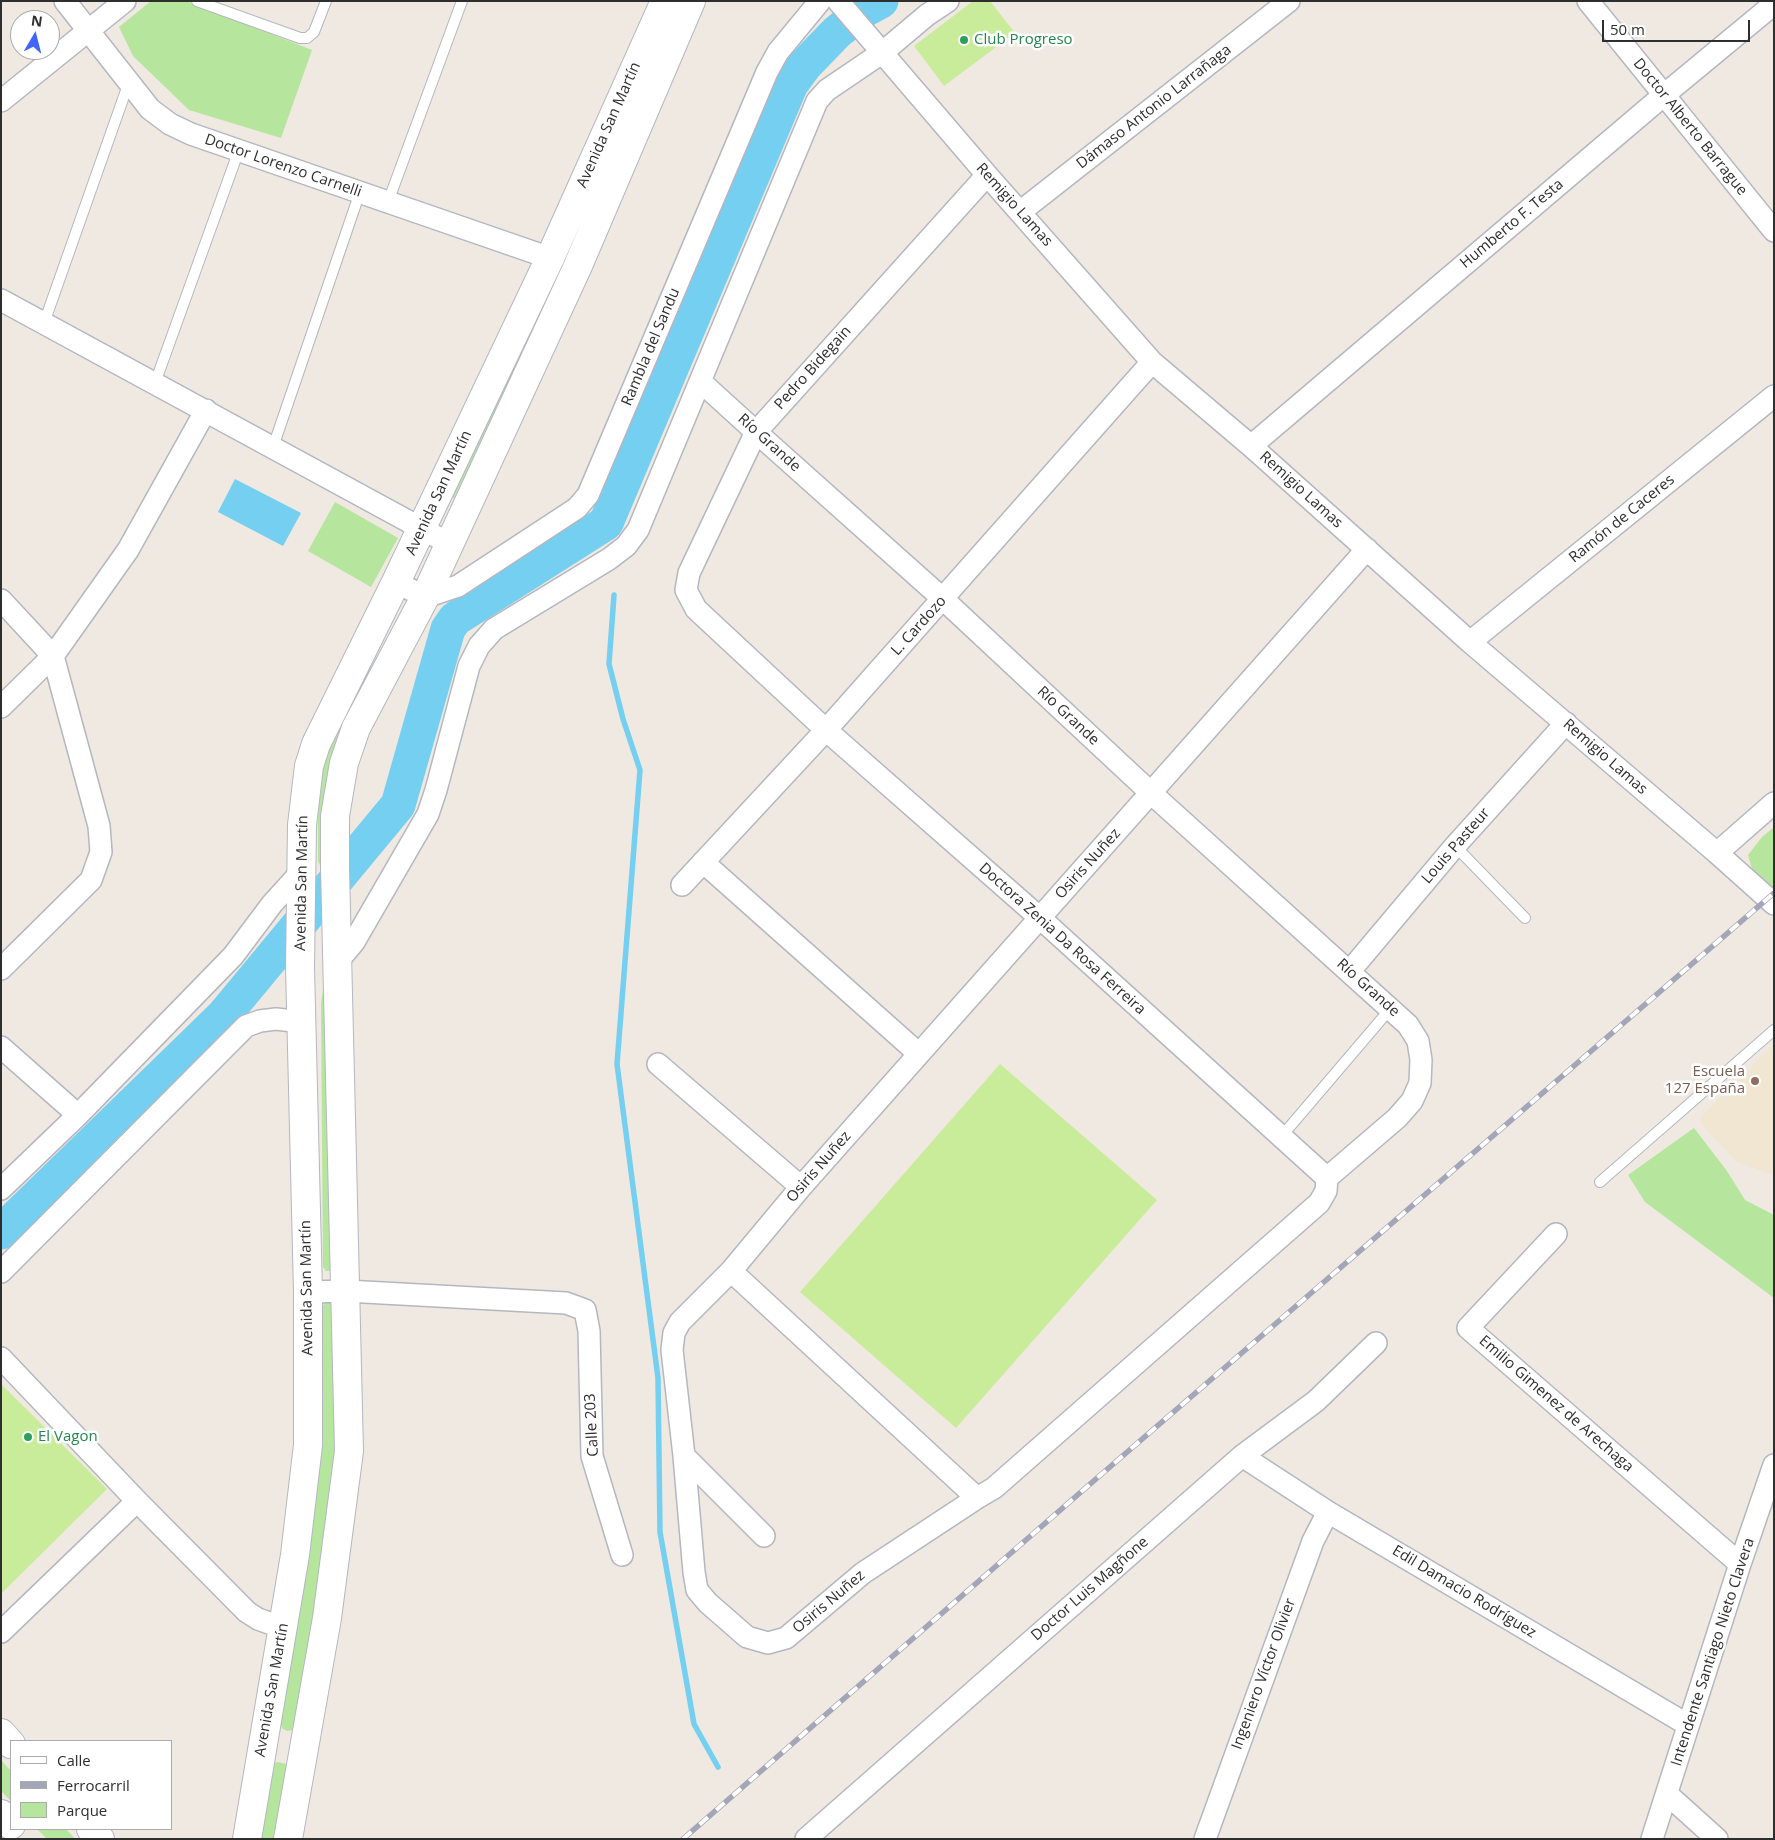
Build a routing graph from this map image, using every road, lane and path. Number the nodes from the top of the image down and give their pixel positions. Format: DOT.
graph roads {
  1 [pos="65,1"];
  2 [pos="125,1"];
  3 [pos="197,1"];
  4 [pos="326,1"];
  5 [pos="462,1"];
  6 [pos="665,1"];
  7 [pos="692,1"];
  8 [pos="820,1"];
  9 [pos="838,1"];
  10 [pos="948,1"];
  11 [pos="1289,1"];
  12 [pos="1588,1"];
  13 [pos="1774,4"];
  14 [pos="88,31"];
  15 [pos="878,46"];
  16 [pos="129,82"];
  17 [pos="1664,95"];
  18 [pos="1,101"];
  19 [pos="239,150"];
  20 [pos="987,175"];
  21 [pos="360,192"];
  22 [pos="388,202"];
  23 [pos="1020,212"];
  24 [pos="1774,231"];
  25 [pos="550,258"];
  26 [pos="1,300"];
  27 [pos="44,323"];
  28 [pos="1152,362"];
  29 [pos="700,381"];
  30 [pos="155,383"];
  31 [pos="1774,396"];
  32 [pos="206,410"];
  33 [pos="756,432"];
  34 [pos="1251,446"];
  35 [pos="273,447"];
  36 [pos="422,529"];
  37 [pos="450,544"];
  38 [pos="1367,549"];
  39 [pos="396,582"];
  40 [pos="686,590"];
  41 [pos="425,597"];
  42 [pos="943,599"];
  43 [pos="1,600"];
  44 [pos="1470,642"];
  45 [pos="53,656"];
  46 [pos="1,707"];
  47 [pos="1566,723"];
  48 [pos="826,730"];
  49 [pos="1151,793"];
  50 [pos="1774,803"];
  51 [pos="1455,846"];
  52 [pos="1717,852"];
  53 [pos="703,862"];
  54 [pos="301,872"];
  55 [pos="682,885"];
  56 [pos="1771,902"];
  57 [pos="1040,918"];
  58 [pos="1525,918"];
  59 [pos="338,955"];
  60 [pos="1,969"];
  61 [pos="1349,972"];
  62 [pos="1391,1008"];
  63 [pos="302,1022"];
  64 [pos="1774,1030"];
  65 [pos="1,1047"];
  66 [pos="919,1054"];
  67 [pos="658,1064"];
  68 [pos="78,1116"];
  69 [pos="1280,1137"];
  70 [pos="1327,1178"];
  71 [pos="1600,1182"];
  72 [pos="801,1187"];
  73 [pos="1,1189"];
  74 [pos="1556,1234"];
  75 [pos="731,1271"];
  76 [pos="1,1272"];
  77 [pos="346,1291"];
  78 [pos="308,1292"];
  79 [pos="1376,1343"];
  80 [pos="1,1358"];
  81 [pos="684,1456"];
  82 [pos="1242,1456"];
  83 [pos="1774,1465"];
  84 [pos="977,1498"];
  85 [pos="137,1501"];
  86 [pos="1768,1504"];
  87 [pos="1328,1512"];
  88 [pos="764,1536"];
  89 [pos="622,1555"];
  90 [pos="1740,1564"];
  91 [pos="283,1628"];
  92 [pos="1,1632"];
  93 [pos="1688,1725"];
  94 [pos="1,1733"];
  95 [pos="10,1743"];
  96 [pos="263,1747"];
  97 [pos="303,1754"];
  98 [pos="1667,1794"];
  99 [pos="1,1814"];
  100 [pos="10,1824"];
  101 [pos="247,1839"];
  102 [pos="288,1839"];
  103 [pos="806,1839"];
  104 [pos="1205,1839"];
  105 [pos="1652,1839"];
  106 [pos="1717,1839"];
  1 -- 14 [label="street, Doctor Lorenzo Carnelli"];
  2 -- 14 [label="street"];
  3 -- 4 [label="lane"];
  5 -- 22 [label="lane"];
  6 -- 25 [label="street, Avenida San Martín"];
  7 -- 37 [label="street, Avenida San Martín"];
  8 -- 41 [label="street, Rambla del Sandu"];
  9 -- 15 [label="street, Remigio Lamas"];
  10 -- 15 [label="street"];
  11 -- 23 [label="street, Dámaso Antonio Larrañaga"];
  12 -- 17 [label="street, Doctor Alberto Barrague"];
  13 -- 17 [label="street, Humberto F. Testa"];
  14 -- 16 [label="street, Doctor Lorenzo Carnelli"];
  14 -- 18 [label="street"];
  15 -- 20 [label="street, Remigio Lamas"];
  15 -- 29 [label="street"];
  16 -- 19 [label="street, Doctor Lorenzo Carnelli"];
  16 -- 27 [label="lane"];
  17 -- 24 [label="street, Doctor Alberto Barrague"];
  17 -- 34 [label="street, Humberto F. Testa"];
  19 -- 21 [label="street, Doctor Lorenzo Carnelli"];
  19 -- 30 [label="lane"];
  20 -- 23 [label="street, Remigio Lamas"];
  20 -- 33 [label="street, Pedro Bidegain"];
  21 -- 22 [label="street, Doctor Lorenzo Carnelli"];
  21 -- 35 [label="lane"];
  22 -- 25 [label="street, Doctor Lorenzo Carnelli"];
  23 -- 28 [label="street, Remigio Lamas"];
  25 -- 36 [label="street, Avenida San Martín"];
  26 -- 27 [label="street"];
  27 -- 30 [label="street"];
  28 -- 34 [label="street, Remigio Lamas"];
  28 -- 42 [label="street, L. Cardozo"];
  29 -- 33 [label="street, Río Grande"];
  29 -- 59 [label="street"];
  30 -- 32 [label="street"];
  31 -- 44 [label="street, Ramón de Caceres"];
  32 -- 35 [label="street"];
  32 -- 45 [label="street"];
  33 -- 40 [label="street, Pedro Bidegain"];
  33 -- 42 [label="street, Río Grande"];
  34 -- 38 [label="street, Remigio Lamas"];
  35 -- 36 [label="street"];
  36 -- 37 [label="street"];
  36 -- 39 [label="street, Avenida San Martín"];
  37 -- 41 [label="street, Avenida San Martín"];
  38 -- 44 [label="street, Remigio Lamas"];
  38 -- 49 [label="street, Osiris Nuñez"];
  39 -- 41 [label="street"];
  39 -- 54 [label="street, Avenida San Martín"];
  40 -- 48 [label="street, Doctora Zenia Da Rosa Ferreira"];
  41 -- 59 [label="street, Avenida San Martín"];
  42 -- 48 [label="street, L. Cardozo"];
  42 -- 49 [label="street, Río Grande"];
  43 -- 45 [label="street"];
  44 -- 47 [label="street, Remigio Lamas"];
  45 -- 46 [label="street"];
  45 -- 60 [label="street"];
  47 -- 51 [label="street, Louis Pasteur"];
  47 -- 52 [label="street, Remigio Lamas"];
  48 -- 53 [label="street, L. Cardozo"];
  48 -- 57 [label="street, Doctora Zenia Da Rosa Ferreira"];
  49 -- 57 [label="street, Osiris Nuñez"];
  49 -- 61 [label="street, Río Grande"];
  50 -- 52 [label="street"];
  51 -- 58 [label="lane"];
  51 -- 61 [label="street, Louis Pasteur"];
  52 -- 56 [label="street, Remigio Lamas"];
  53 -- 55 [label="street, L. Cardozo"];
  53 -- 66 [label="street"];
  54 -- 63 [label="street, Avenida San Martín"];
  54 -- 68 [label="street"];
  57 -- 66 [label="street, Osiris Nuñez"];
  57 -- 69 [label="street, Doctora Zenia Da Rosa Ferreira"];
  59 -- 77 [label="street, Avenida San Martín"];
  61 -- 62 [label="street, Río Grande"];
  62 -- 69 [label="lane"];
  62 -- 70 [label="street, Río Grande"];
  63 -- 76 [label="street"];
  63 -- 78 [label="street, Avenida San Martín"];
  64 -- 71 [label="lane"];
  65 -- 68 [label="street"];
  66 -- 72 [label="street, Osiris Nuñez"];
  67 -- 72 [label="street"];
  68 -- 73 [label="street"];
  69 -- 70 [label="street, Doctora Zenia Da Rosa Ferreira"];
  70 -- 84 [label="street, Osiris Nuñez"];
  72 -- 75 [label="street, Osiris Nuñez"];
  74 -- 90 [label="street, Emilio Gimenez de Arechaga"];
  75 -- 81 [label="street, Osiris Nuñez"];
  75 -- 84 [label="street"];
  77 -- 78 [label="street"];
  77 -- 89 [label="street, Calle 203"];
  77 -- 97 [label="street, Avenida San Martín"];
  78 -- 91 [label="street, Avenida San Martín"];
  79 -- 82 [label="street, Doctor Luis Magñone"];
  80 -- 85 [label="street"];
  81 -- 84 [label="street, Osiris Nuñez"];
  81 -- 88 [label="street"];
  82 -- 87 [label="street, Edil Damacio Rodríguez"];
  82 -- 103 [label="street, Doctor Luis Magñone"];
  83 -- 86 [label="street, Intendente Santiago Nieto Clavera"];
  85 -- 91 [label="street"];
  85 -- 92 [label="street"];
  86 -- 90 [label="street, Intendente Santiago Nieto Clavera"];
  87 -- 93 [label="street, Edil Damacio Rodríguez"];
  87 -- 104 [label="street, Ingeniero Víctor Olivier"];
  90 -- 93 [label="street, Intendente Santiago Nieto Clavera"];
  91 -- 96 [label="street, Avenida San Martín"];
  93 -- 98 [label="street, Intendente Santiago Nieto Clavera"];
  94 -- 95 [label="street"];
  96 -- 97 [label="street"];
  96 -- 101 [label="street, Avenida San Martín"];
  97 -- 102 [label="street, Avenida San Martín"];
  98 -- 105 [label="street, Intendente Santiago Nieto Clavera"];
  98 -- 106 [label="street"];
  99 -- 100 [label="street"];
}
